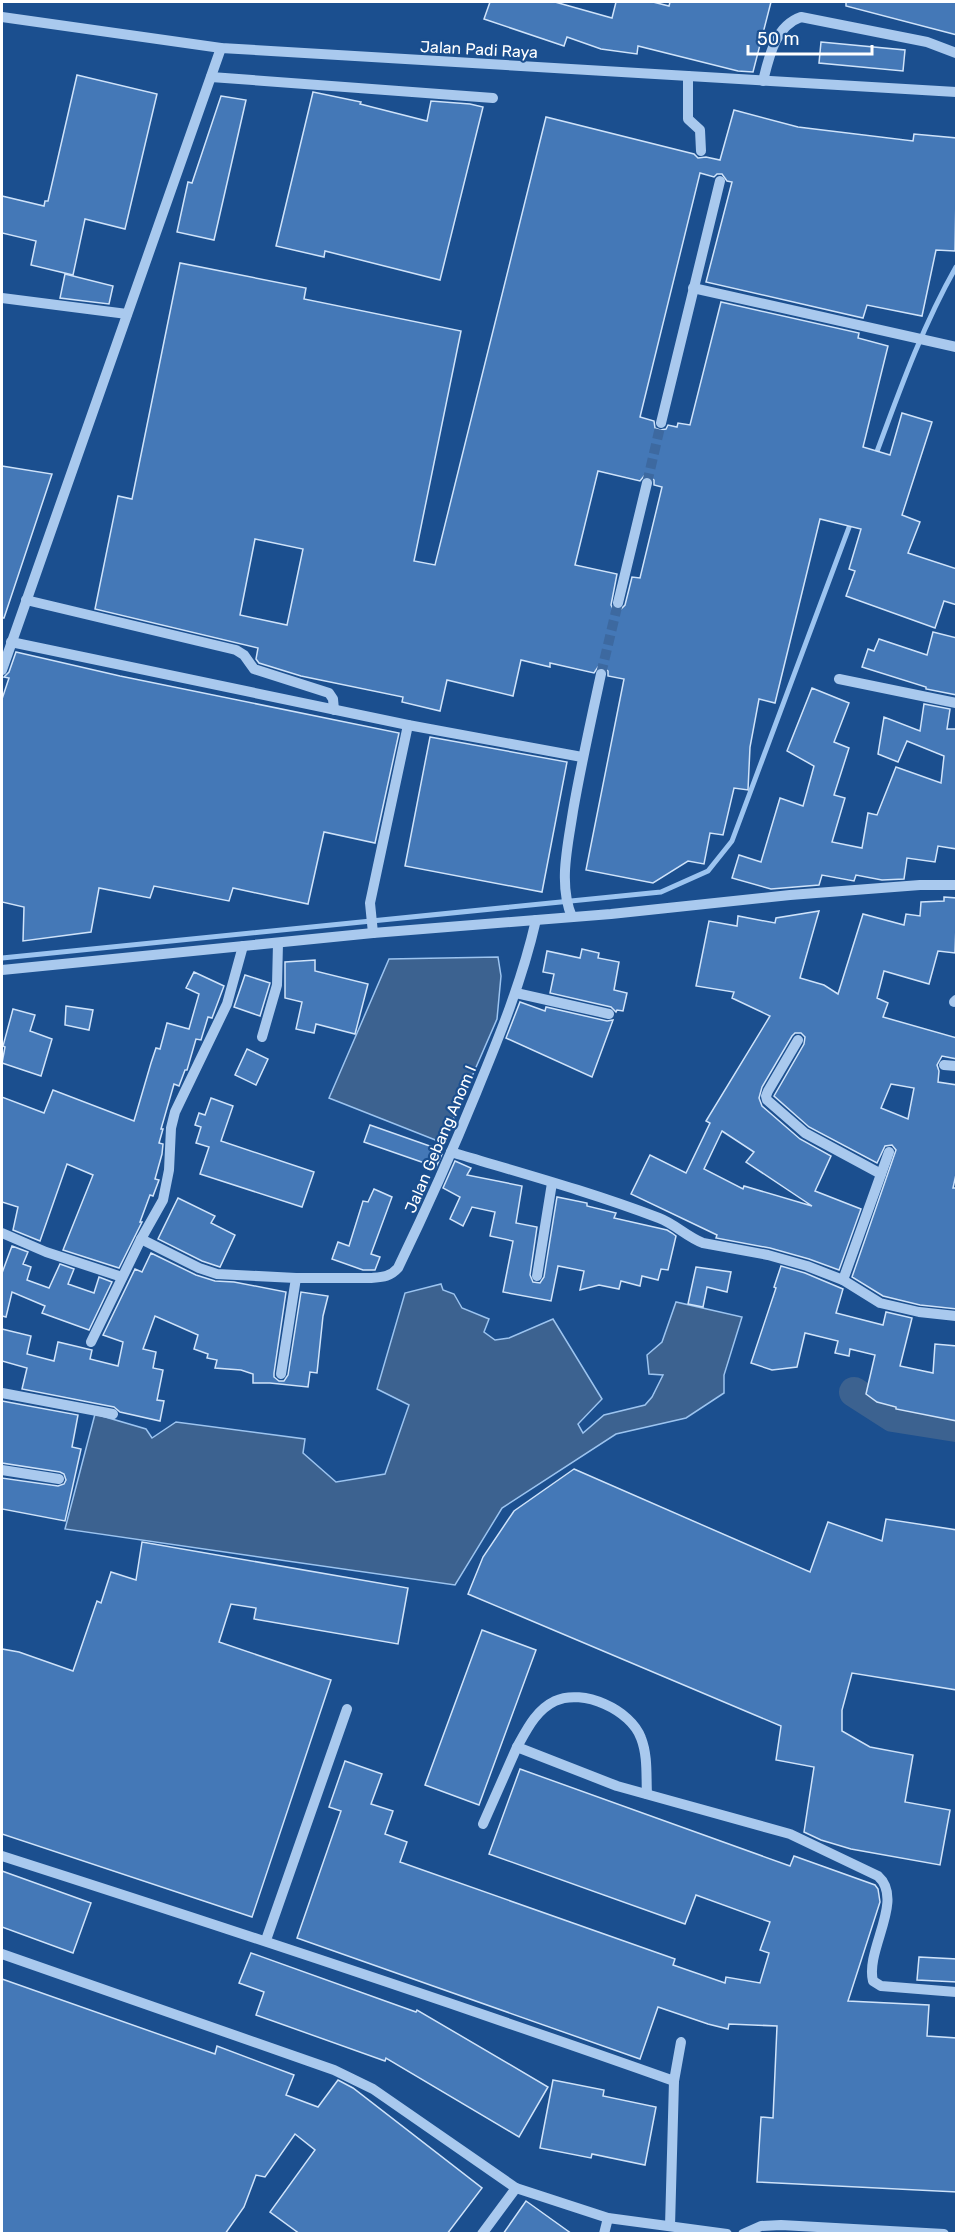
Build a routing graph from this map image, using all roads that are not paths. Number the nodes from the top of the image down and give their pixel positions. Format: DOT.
graph roads {
  1 [pos="2,17"];
  2 [pos="221,48"];
  3 [pos="957,53"];
  4 [pos="688,76"];
  5 [pos="211,77"];
  6 [pos="763,81"];
  7 [pos="957,92"];
  8 [pos="494,98"];
  9 [pos="701,151"];
  10 [pos="720,181"];
  11 [pos="693,288"];
  12 [pos="2,298"];
  13 [pos="127,314"];
  14 [pos="957,347"];
  15 [pos="661,423"];
  16 [pos="646,483"];
  17 [pos="26,600"];
  18 [pos="618,603"];
  19 [pos="11,642"];
  20 [pos="2,670"];
  21 [pos="602,674"];
  22 [pos="839,679"];
  23 [pos="957,703"];
  24 [pos="334,710"];
  25 [pos="408,725"];
  26 [pos="582,757"];
  27 [pos="957,885"];
  28 [pos="570,913"];
  29 [pos="536,920"];
  30 [pos="373,931"];
  31 [pos="278,943"];
  32 [pos="243,946"];
  33 [pos="2,970"];
  34 [pos="516,993"];
  35 [pos="609,1014"];
  36 [pos="262,1037"];
  37 [pos="798,1040"];
  38 [pos="944,1065"];
  39 [pos="957,1066"];
  40 [pos="452,1152"];
  41 [pos="889,1152"];
  42 [pos="881,1174"];
  43 [pos="552,1183"];
  44 [pos="2,1233"];
  45 [pos="141,1239"];
  46 [pos="537,1276"];
  47 [pos="122,1277"];
  48 [pos="296,1278"];
  49 [pos="843,1280"];
  50 [pos="957,1316"];
  51 [pos="91,1342"];
  52 [pos="281,1374"];
  53 [pos="2,1393"];
  54 [pos="113,1414"];
  55 [pos="2,1470"];
  56 [pos="59,1479"];
  57 [pos="347,1708"];
  58 [pos="517,1747"];
  59 [pos="647,1794"];
  60 [pos="483,1824"];
  61 [pos="2,1856"];
  62 [pos="266,1940"];
  63 [pos="2,1954"];
  64 [pos="957,1992"];
  65 [pos="681,2042"];
  66 [pos="674,2081"];
  67 [pos="516,2188"];
  68 [pos="608,2218"];
  69 [pos="670,2226"];
  70 [pos="835,2231"];
  71 [pos="911,2232"];
  72 [pos="482,2234"];
  73 [pos="604,2234"];
  74 [pos="727,2234"];
  75 [pos="743,2234"];
  76 [pos="944,2234"];
  1 -- 2 [label="street, Jalan Padi Raya"];
  2 -- 4 [label="street, Jalan Padi Raya"];
  2 -- 5 [label="street"];
  3 -- 6 [label="street"];
  4 -- 6 [label="street, Jalan Padi Raya"];
  4 -- 9 [label="street"];
  5 -- 8 [label="street"];
  5 -- 13 [label="street"];
  6 -- 7 [label="street, Jalan Padi Raya"];
  10 -- 11 [label="street"];
  11 -- 14 [label="street"];
  11 -- 15 [label="street"];
  12 -- 13 [label="street"];
  13 -- 17 [label="street"];
  16 -- 18 [label="street"];
  17 -- 19 [label="street"];
  17 -- 24 [label="street"];
  19 -- 20 [label="street"];
  19 -- 24 [label="street"];
  21 -- 26 [label="street"];
  22 -- 23 [label="street"];
  24 -- 25 [label="street"];
  25 -- 26 [label="street"];
  25 -- 30 [label="street"];
  26 -- 28 [label="street"];
  27 -- 28 [label="street"];
  28 -- 29 [label="street"];
  29 -- 30 [label="street"];
  29 -- 34 [label="street, Jalan Gebang Anom I"];
  30 -- 31 [label="street"];
  31 -- 32 [label="street"];
  31 -- 36 [label="street"];
  32 -- 33 [label="street"];
  32 -- 45 [label="street"];
  34 -- 35 [label="street"];
  34 -- 40 [label="street, Jalan Gebang Anom I"];
  37 -- 42 [label="street"];
  38 -- 39 [label="street"];
  40 -- 43 [label="street"];
  40 -- 48 [label="street, Jalan Gebang Anom I"];
  41 -- 42 [label="street"];
  42 -- 49 [label="street"];
  43 -- 46 [label="street"];
  43 -- 49 [label="street"];
  44 -- 47 [label="street"];
  45 -- 47 [label="street"];
  45 -- 48 [label="street"];
  47 -- 51 [label="street"];
  48 -- 52 [label="street"];
  49 -- 50 [label="street"];
  53 -- 54 [label="street"];
  55 -- 56 [label="street"];
  57 -- 62 [label="street"];
  58 -- 59 [label="street"];
  58 -- 59 [label="street"];
  58 -- 60 [label="street"];
  59 -- 64 [label="street"];
  61 -- 62 [label="street"];
  62 -- 66 [label="street"];
  63 -- 67 [label="street"];
  65 -- 66 [label="street"];
  66 -- 69 [label="street"];
  67 -- 68 [label="street"];
  67 -- 72 [label="street"];
  68 -- 69 [label="street"];
  68 -- 73 [label="street"];
  69 -- 74 [label="street"];
  70 -- 71 [label="street"];
  70 -- 75 [label="street"];
  71 -- 76 [label="street"];
}
